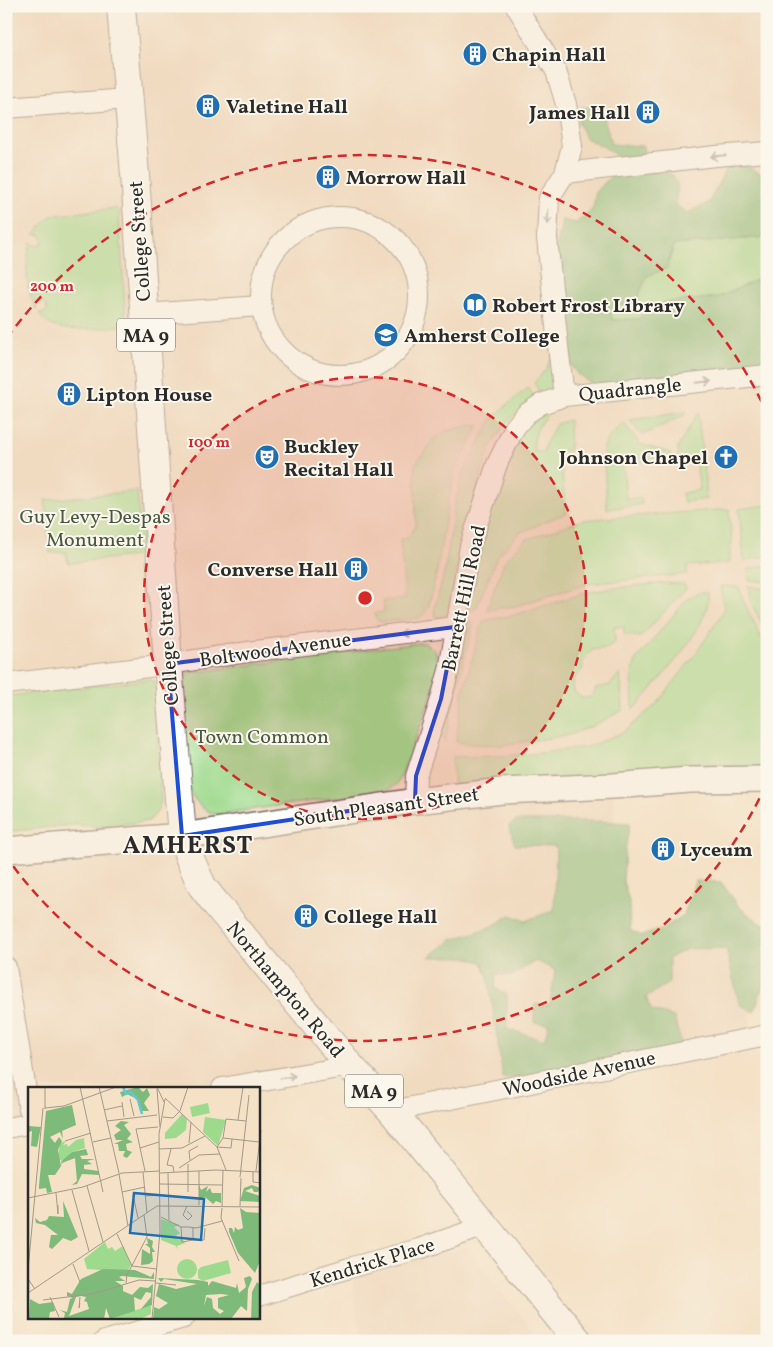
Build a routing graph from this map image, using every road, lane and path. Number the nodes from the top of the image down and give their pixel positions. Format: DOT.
graph roads {
  1 [pos="121,6"];
  2 [pos="516,6"];
  3 [pos="128,99"];
  4 [pos="6,108"];
  5 [pos="767,152"];
  6 [pos="565,173"];
  7 [pos="261,306"];
  8 [pos="144,314"];
  9 [pos="767,375"];
  10 [pos="564,396"];
  11 [pos="455,627"];
  12 [pos="168,664"];
  13 [pos="6,684"];
  14 [pos="767,779"];
  15 [pos="414,801"];
  16 [pos="182,836"];
  17 [pos="6,850"];
  18 [pos="6,967"];
  19 [pos="767,1035"];
  20 [pos="350,1066"];
  21 [pos="228,1087"];
  22 [pos="28,1104"];
  23 [pos="392,1112"];
  24 [pos="28,1124"];
  25 [pos="6,1128"];
  26 [pos="486,1226"];
  27 [pos="260,1296"];
  28 [pos="177,1320"];
  29 [pos="104,1341"];
  30 [pos="578,1341"];
  1 -- 3 [label="highway, College Street / MA 9"];
  2 -- 6 [label="street"];
  3 -- 4 [label="street"];
  3 -- 8 [label="highway, College Street / MA 9"];
  5 -- 6 [label="street, one-way"];
  6 -- 10 [label="street, Quadrangle, one-way"];
  7 -- 7 [label="street"];
  7 -- 8 [label="street"];
  8 -- 12 [label="highway, College Street / MA 9"];
  10 -- 9 [label="street, Quadrangle, one-way"];
  10 -- 11 [label="street, Barrett Hill Road"];
  11 -- 12 [label="street, Boltwood Avenue, one-way"];
  11 -- 15 [label="street, Barrett Hill Road"];
  12 -- 13 [label="street, Boltwood Avenue"];
  12 -- 16 [label="highway, College Street / MA 9"];
  14 -- 15 [label="main road, South Pleasant Street"];
  15 -- 16 [label="main road, South Pleasant Street"];
  16 -- 17 [label="main road, South Pleasant Street"];
  16 -- 20 [label="highway, Northampton Road / MA 9"];
  18 -- 22 [label="street"];
  19 -- 23 [label="street, Woodside Avenue"];
  21 -- 20 [label="street, one-way"];
  20 -- 23 [label="highway, Northampton Road / MA 9"];
  23 -- 26 [label="highway, Northampton Road / MA 9"];
  24 -- 25 [label="street"];
  26 -- 27 [label="street, Kendrick Place"];
  26 -- 30 [label="highway, Northampton Road / MA 9"];
  28 -- 29 [label="street"];
}
